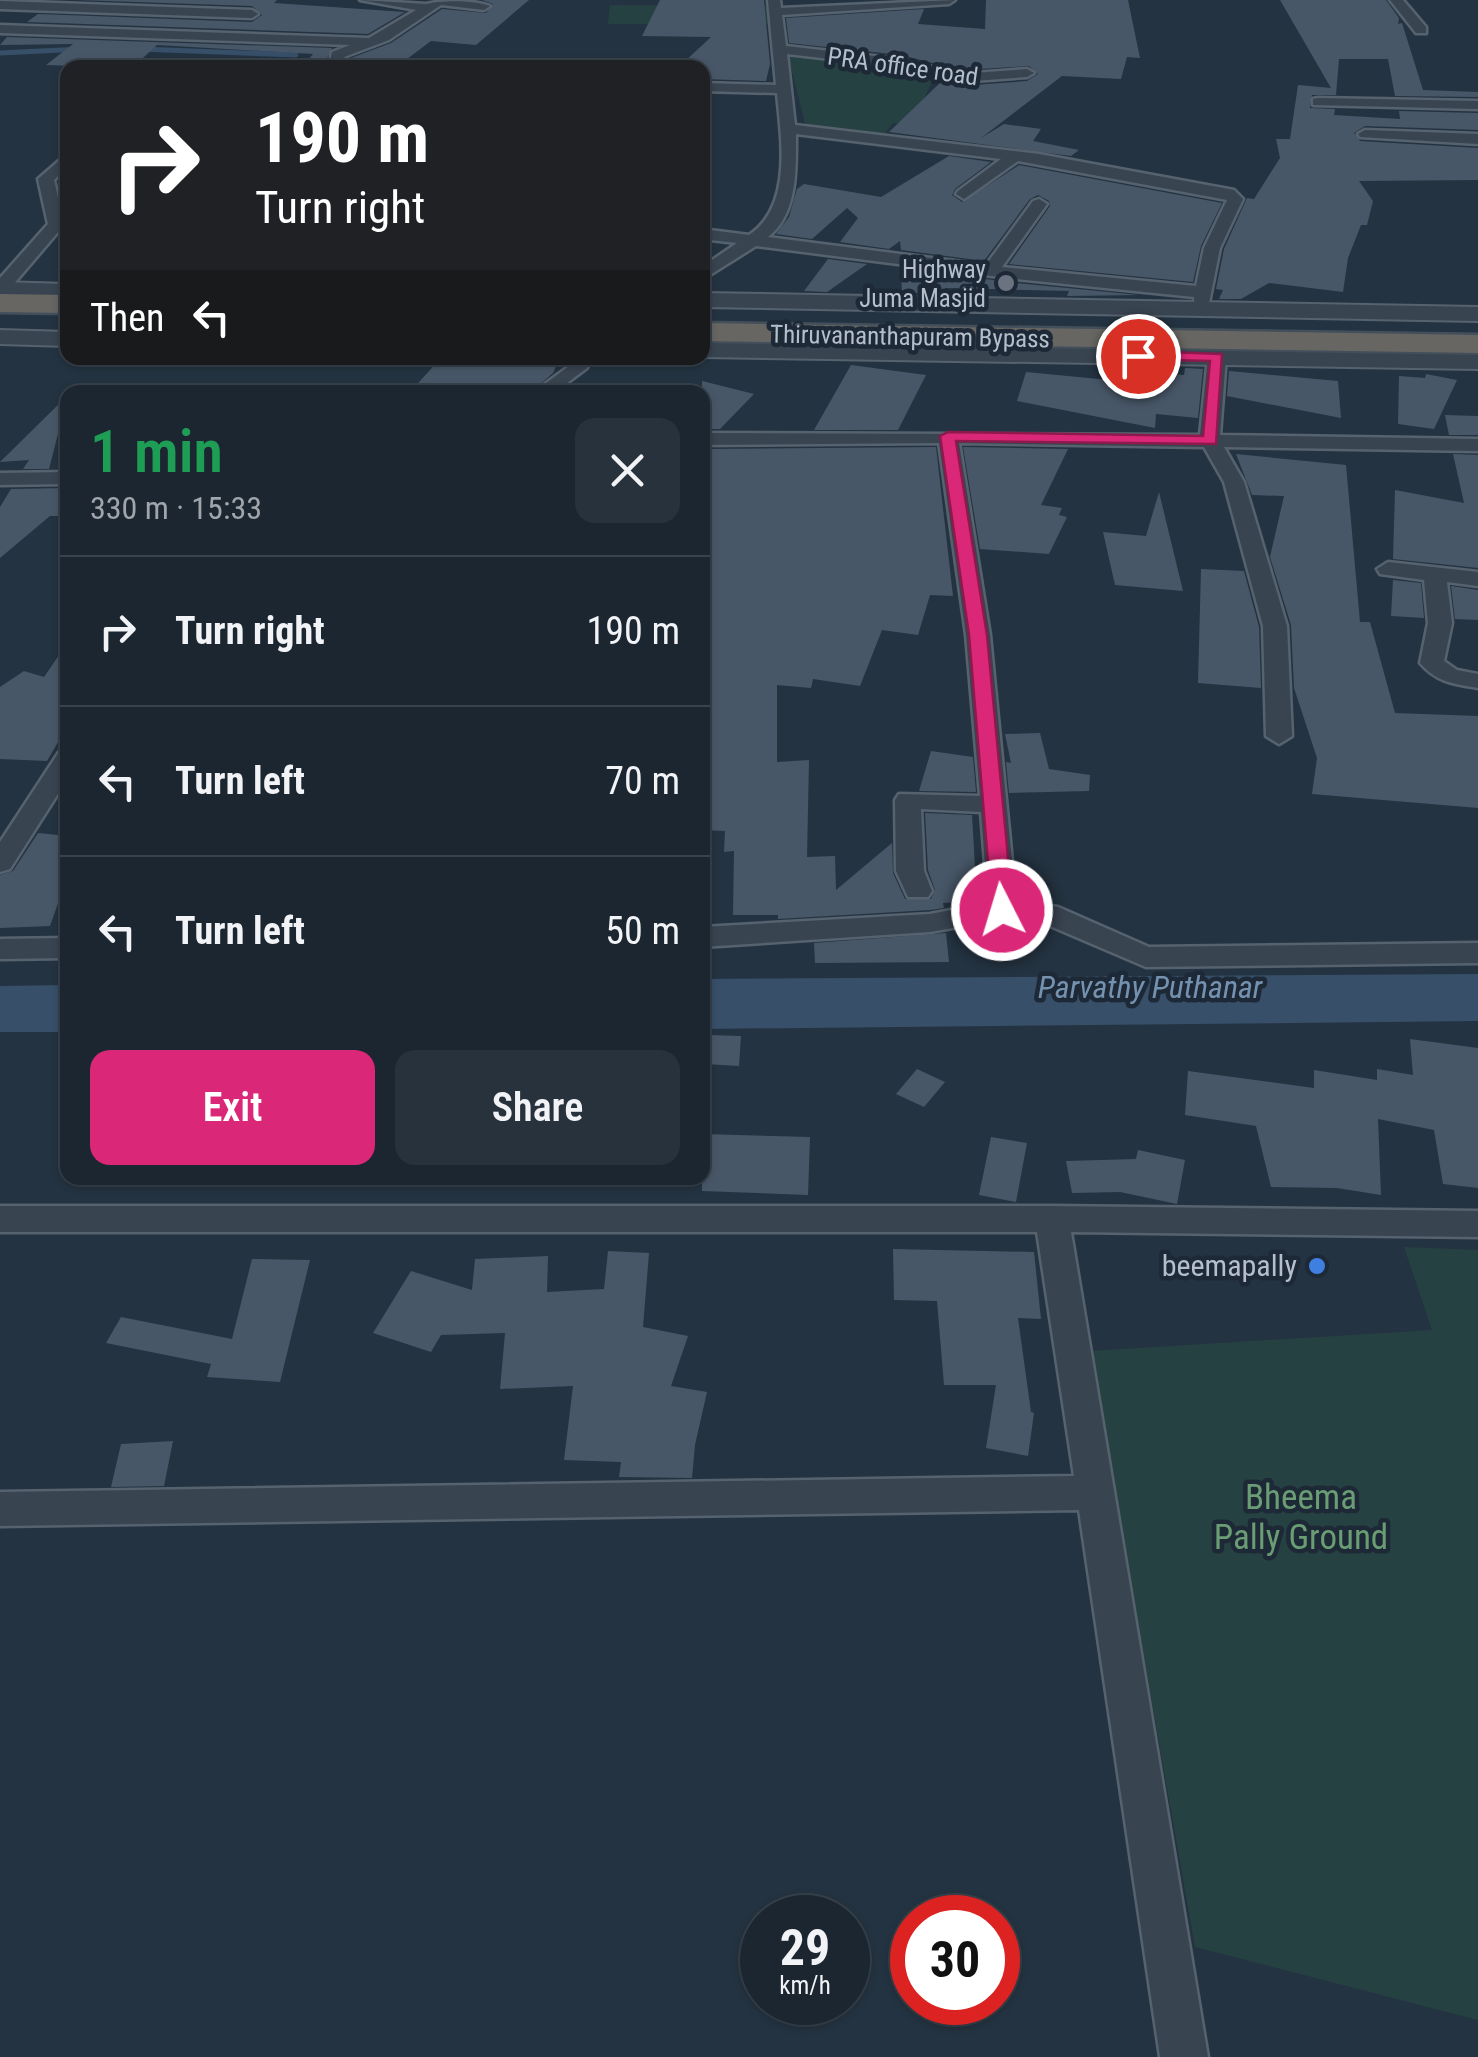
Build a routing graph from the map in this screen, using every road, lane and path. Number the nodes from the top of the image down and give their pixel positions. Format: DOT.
graph roads {
  1 [pos="366,0"];
  2 [pos="949,0"];
  3 [pos="1396,0"];
  4 [pos="436,3"];
  5 [pos="0,5"];
  6 [pos="484,6"];
  7 [pos="774,6"];
  8 [pos="252,14"];
  9 [pos="0,29"];
  10 [pos="1421,30"];
  11 [pos="371,42"];
  12 [pos="779,49"];
  13 [pos="337,60"];
  14 [pos="1027,72"];
  15 [pos="710,88"];
  16 [pos="783,89"];
  17 [pos="1318,102"];
  18 [pos="1478,105"];
  19 [pos="788,129"];
  20 [pos="1366,134"];
  21 [pos="1478,139"];
  22 [pos="1015,156"];
  23 [pos="60,165"];
  24 [pos="964,194"];
  25 [pos="1038,204"];
  26 [pos="60,219"];
  27 [pos="60,227"];
  28 [pos="710,235"];
  29 [pos="757,241"];
  30 [pos="991,270"];
  31 [pos="710,271"];
  32 [pos="0,289"];
  33 [pos="60,291"];
  34 [pos="710,300"];
  35 [pos="1202,300"];
  36 [pos="0,303"];
  37 [pos="60,304"];
  38 [pos="1478,314"];
  39 [pos="710,316"];
  40 [pos="0,324"];
  41 [pos="60,325"];
  42 [pos="1478,329"];
  43 [pos="710,332"];
  44 [pos="0,338"];
  45 [pos="60,339"];
  46 [pos="1478,344"];
  47 [pos="710,350"];
  48 [pos="1217,357"];
  49 [pos="1478,362"];
  50 [pos="579,365"];
  51 [pos="552,385"];
  52 [pos="948,436"];
  53 [pos="710,439"];
  54 [pos="1210,440"];
  55 [pos="1478,445"];
  56 [pos="60,478"];
  57 [pos="0,480"];
  58 [pos="1388,569"];
  59 [pos="1435,576"];
  60 [pos="1478,579"];
  61 [pos="1478,682"];
  62 [pos="1279,736"];
  63 [pos="60,769"];
  64 [pos="993,805"];
  65 [pos="0,863"];
  66 [pos="918,891"];
  67 [pos="1002,910"];
  68 [pos="710,936"];
  69 [pos="60,948"];
  70 [pos="0,950"];
  71 [pos="1478,953"];
  72 [pos="0,1219"];
  73 [pos="1052,1219"];
  74 [pos="1478,1224"];
  75 [pos="1097,1493"];
  76 [pos="0,1509"];
  77 [pos="1184,2057"];
  1 -- 4 [label="street"];
  2 -- 7 [label="street"];
  3 -- 10 [label="street"];
  4 -- 6 [label="street"];
  4 -- 11 [label="street"];
  5 -- 8 [label="street"];
  7 -- 12 [label="street"];
  9 -- 11 [label="street"];
  11 -- 13 [label="street"];
  12 -- 14 [label="street, PRA office road"];
  12 -- 16 [label="street"];
  15 -- 16 [label="street"];
  16 -- 19 [label="street"];
  17 -- 18 [label="street"];
  19 -- 22 [label="street"];
  19 -- 29 [label="street"];
  20 -- 21 [label="street"];
  22 -- 24 [label="street"];
  22 -- 35 [label="street"];
  23 -- 26 [label="street"];
  25 -- 30 [label="street"];
  27 -- 32 [label="street"];
  28 -- 29 [label="street"];
  29 -- 30 [label="street"];
  29 -- 31 [label="street"];
  30 -- 35 [label="street"];
  32 -- 33 [label="street"];
  34 -- 35 [label="street, Thiruvananthapuram Bypass"];
  35 -- 38 [label="street, Thiruvananthapuram Bypass"];
  36 -- 37 [label="highway"];
  39 -- 42 [label="highway, Thiruvananthapuram Bypass"];
  40 -- 41 [label="highway"];
  43 -- 46 [label="highway, Thiruvananthapuram Bypass"];
  44 -- 45 [label="street"];
  47 -- 48 [label="street, Thiruvananthapuram Bypass"];
  48 -- 49 [label="street, Thiruvananthapuram Bypass"];
  48 -- 54 [label="street"];
  50 -- 51 [label="street"];
  52 -- 53 [label="street"];
  52 -- 54 [label="street"];
  52 -- 64 [label="street"];
  54 -- 55 [label="street"];
  54 -- 62 [label="street"];
  56 -- 57 [label="street"];
  58 -- 59 [label="street"];
  59 -- 60 [label="street"];
  59 -- 61 [label="street"];
  63 -- 65 [label="street"];
  64 -- 66 [label="street"];
  64 -- 67 [label="street"];
  67 -- 68 [label="street"];
  67 -- 71 [label="street"];
  69 -- 70 [label="street"];
  72 -- 73 [label="street"];
  73 -- 74 [label="street"];
  73 -- 75 [label="street"];
  75 -- 76 [label="street"];
  75 -- 77 [label="street"];
}
